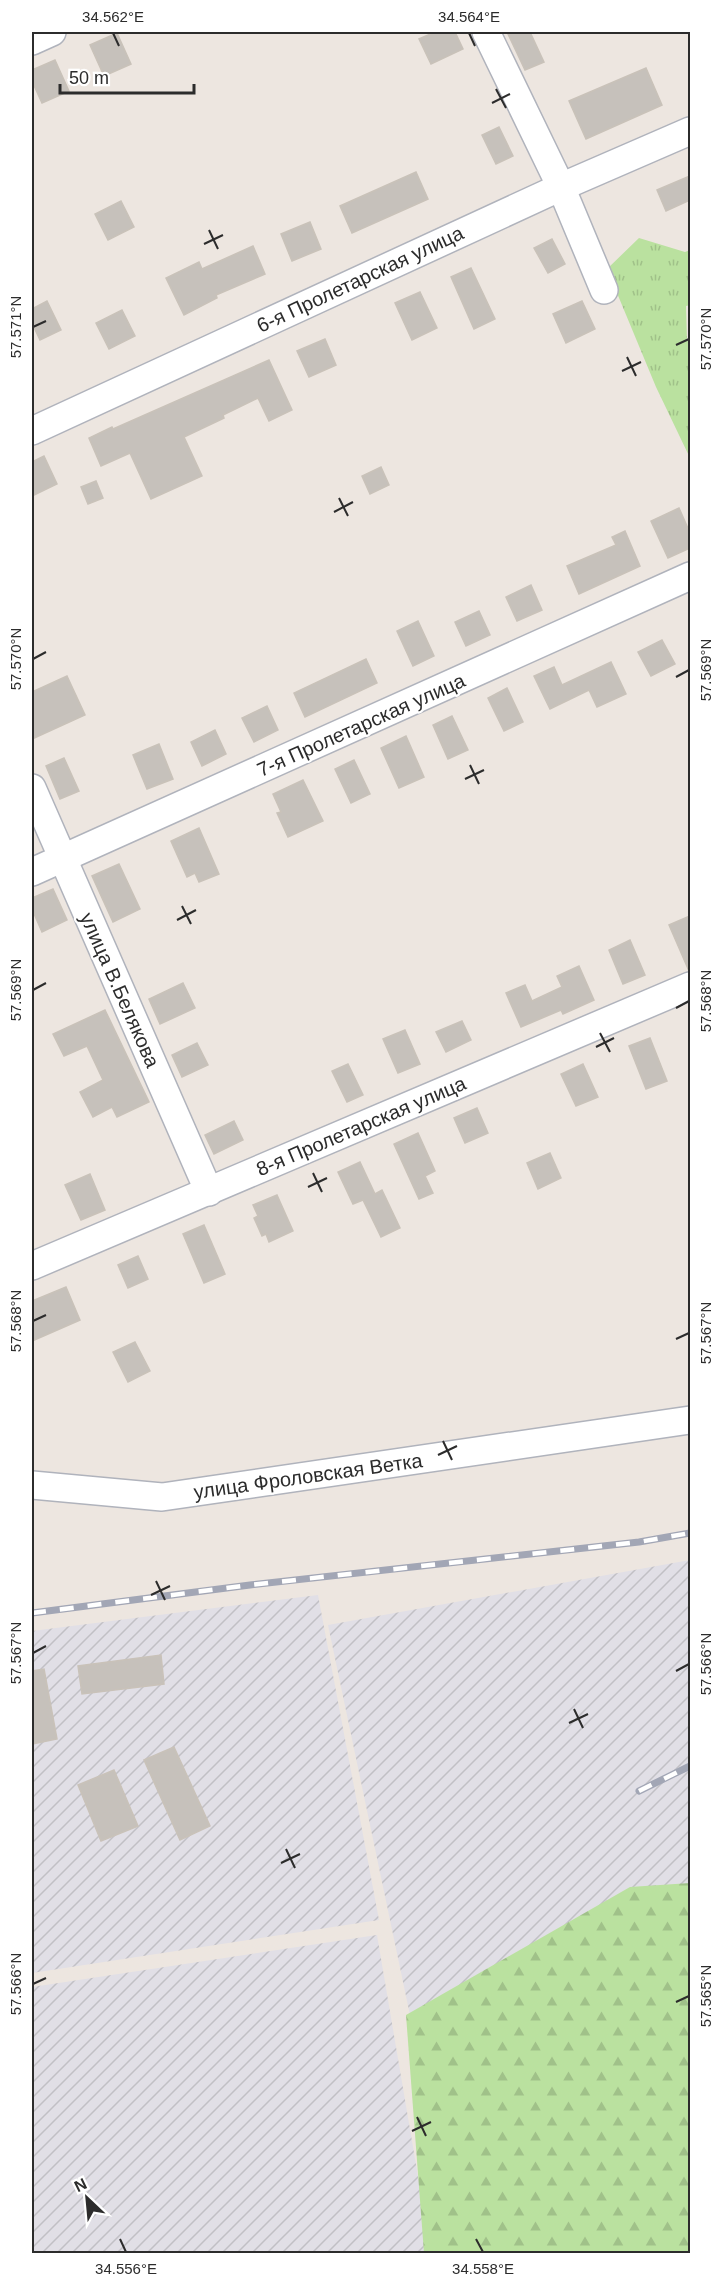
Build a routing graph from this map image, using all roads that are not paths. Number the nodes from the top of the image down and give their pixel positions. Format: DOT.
graph roads {
  1 [pos="52,32"];
  2 [pos="486,32"];
  3 [pos="32,41"];
  4 [pos="690,131"];
  5 [pos="561,187"];
  6 [pos="604,290"];
  7 [pos="32,430"];
  8 [pos="690,576"];
  9 [pos="32,789"];
  10 [pos="62,860"];
  11 [pos="32,872"];
  12 [pos="690,986"];
  13 [pos="208,1192"];
  14 [pos="32,1266"];
  15 [pos="690,1420"];
  16 [pos="32,1485"];
  1 -- 3 [label="street"];
  2 -- 5 [label="street"];
  4 -- 5 [label="street, 6-я Пролетарская улица"];
  5 -- 6 [label="street"];
  5 -- 7 [label="street, 6-я Пролетарская улица"];
  8 -- 10 [label="street, 7-я Пролетарская улица"];
  9 -- 10 [label="street, улица В.Белякова"];
  10 -- 11 [label="street, 7-я Пролетарская улица"];
  10 -- 13 [label="street, улица В.Белякова"];
  12 -- 13 [label="street, 8-я Пролетарская улица"];
  13 -- 14 [label="street, 8-я Пролетарская улица"];
  15 -- 16 [label="street, улица Фроловская Ветка"];
}
